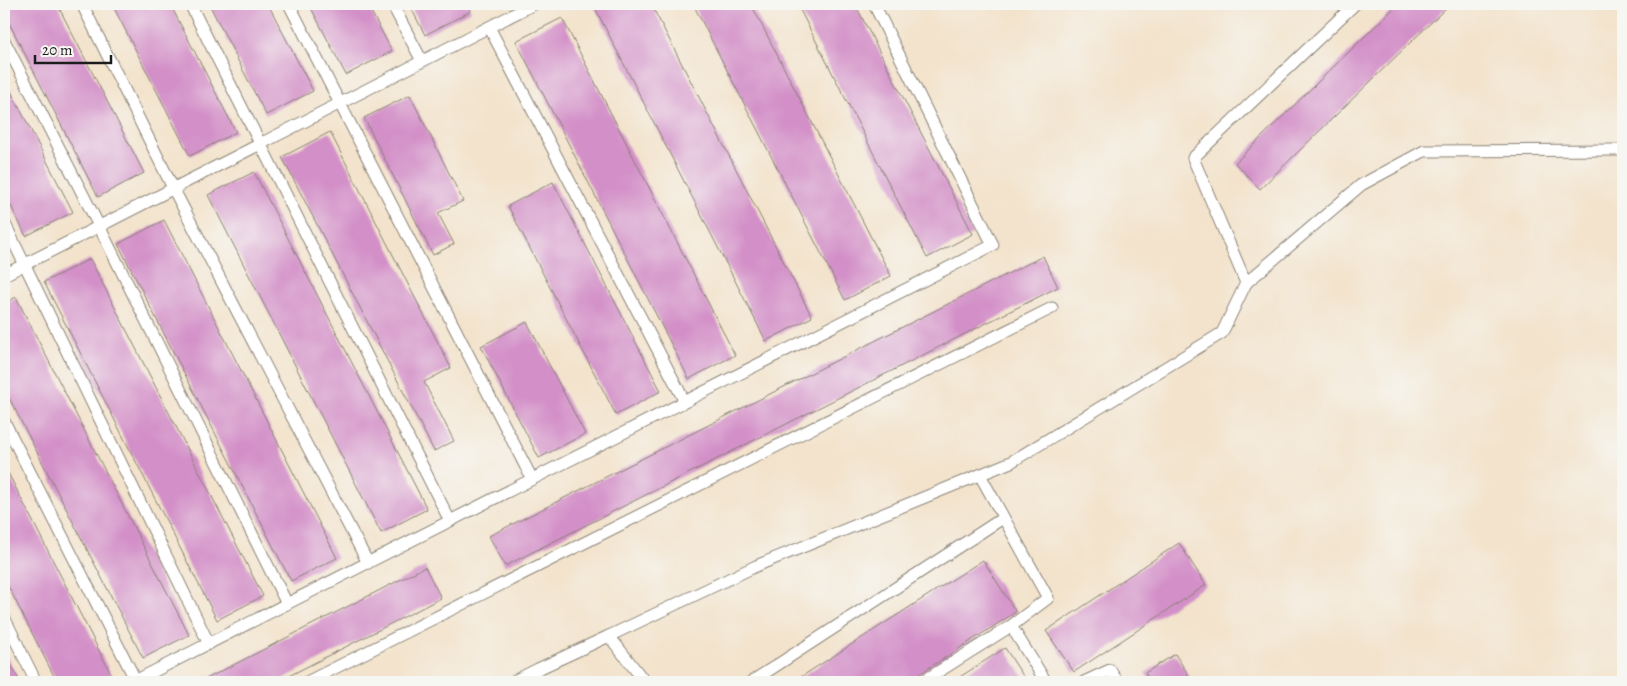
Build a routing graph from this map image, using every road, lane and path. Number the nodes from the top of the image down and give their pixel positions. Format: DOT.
graph roads {
  1 [pos="82,4"];
  2 [pos="190,4"];
  3 [pos="289,4"];
  4 [pos="392,4"];
  5 [pos="534,4"];
  6 [pos="874,4"];
  7 [pos="1355,4"];
  8 [pos="489,27"];
  9 [pos="4,40"];
  10 [pos="422,61"];
  11 [pos="340,103"];
  12 [pos="260,144"];
  13 [pos="1623,150"];
  14 [pos="173,188"];
  15 [pos="4,222"];
  16 [pos="99,226"];
  17 [pos="26,264"];
  18 [pos="4,275"];
  19 [pos="1246,283"];
  20 [pos="1052,308"];
  21 [pos="685,402"];
  22 [pos="4,421"];
  23 [pos="980,475"];
  24 [pos="532,479"];
  25 [pos="1003,518"];
  26 [pos="450,521"];
  27 [pos="368,563"];
  28 [pos="287,604"];
  29 [pos="4,617"];
  30 [pos="1011,626"];
  31 [pos="609,636"];
  32 [pos="209,644"];
  33 [pos="135,681"];
  34 [pos="36,682"];
  35 [pos="307,682"];
  36 [pos="512,682"];
  37 [pos="645,682"];
  38 [pos="752,682"];
  39 [pos="922,682"];
  40 [pos="1046,682"];
  41 [pos="1084,682"];
  42 [pos="1118,682"];
  1 -- 14 [label="lane"];
  2 -- 12 [label="lane"];
  3 -- 11 [label="lane"];
  4 -- 10 [label="lane"];
  5 -- 8 [label="lane"];
  6 -- 21 [label="lane"];
  7 -- 19 [label="lane"];
  8 -- 10 [label="lane"];
  8 -- 21 [label="lane"];
  9 -- 16 [label="lane"];
  10 -- 11 [label="lane"];
  11 -- 12 [label="lane"];
  11 -- 24 [label="lane"];
  12 -- 14 [label="lane"];
  12 -- 26 [label="lane"];
  13 -- 19 [label="lane"];
  14 -- 16 [label="lane"];
  14 -- 27 [label="lane"];
  15 -- 17 [label="lane"];
  16 -- 17 [label="lane"];
  16 -- 28 [label="lane"];
  17 -- 18 [label="lane"];
  17 -- 32 [label="lane"];
  19 -- 23 [label="lane"];
  20 -- 35 [label="lane"];
  21 -- 24 [label="lane"];
  22 -- 33 [label="lane"];
  23 -- 25 [label="lane"];
  23 -- 31 [label="lane"];
  24 -- 26 [label="lane"];
  25 -- 30 [label="lane"];
  25 -- 38 [label="lane"];
  26 -- 27 [label="lane"];
  27 -- 28 [label="lane"];
  28 -- 32 [label="lane"];
  29 -- 34 [label="lane"];
  30 -- 39 [label="lane"];
  30 -- 40 [label="lane"];
  31 -- 36 [label="lane"];
  31 -- 37 [label="lane"];
  32 -- 33 [label="lane"];
  41 -- 42 [label="lane"];
}
